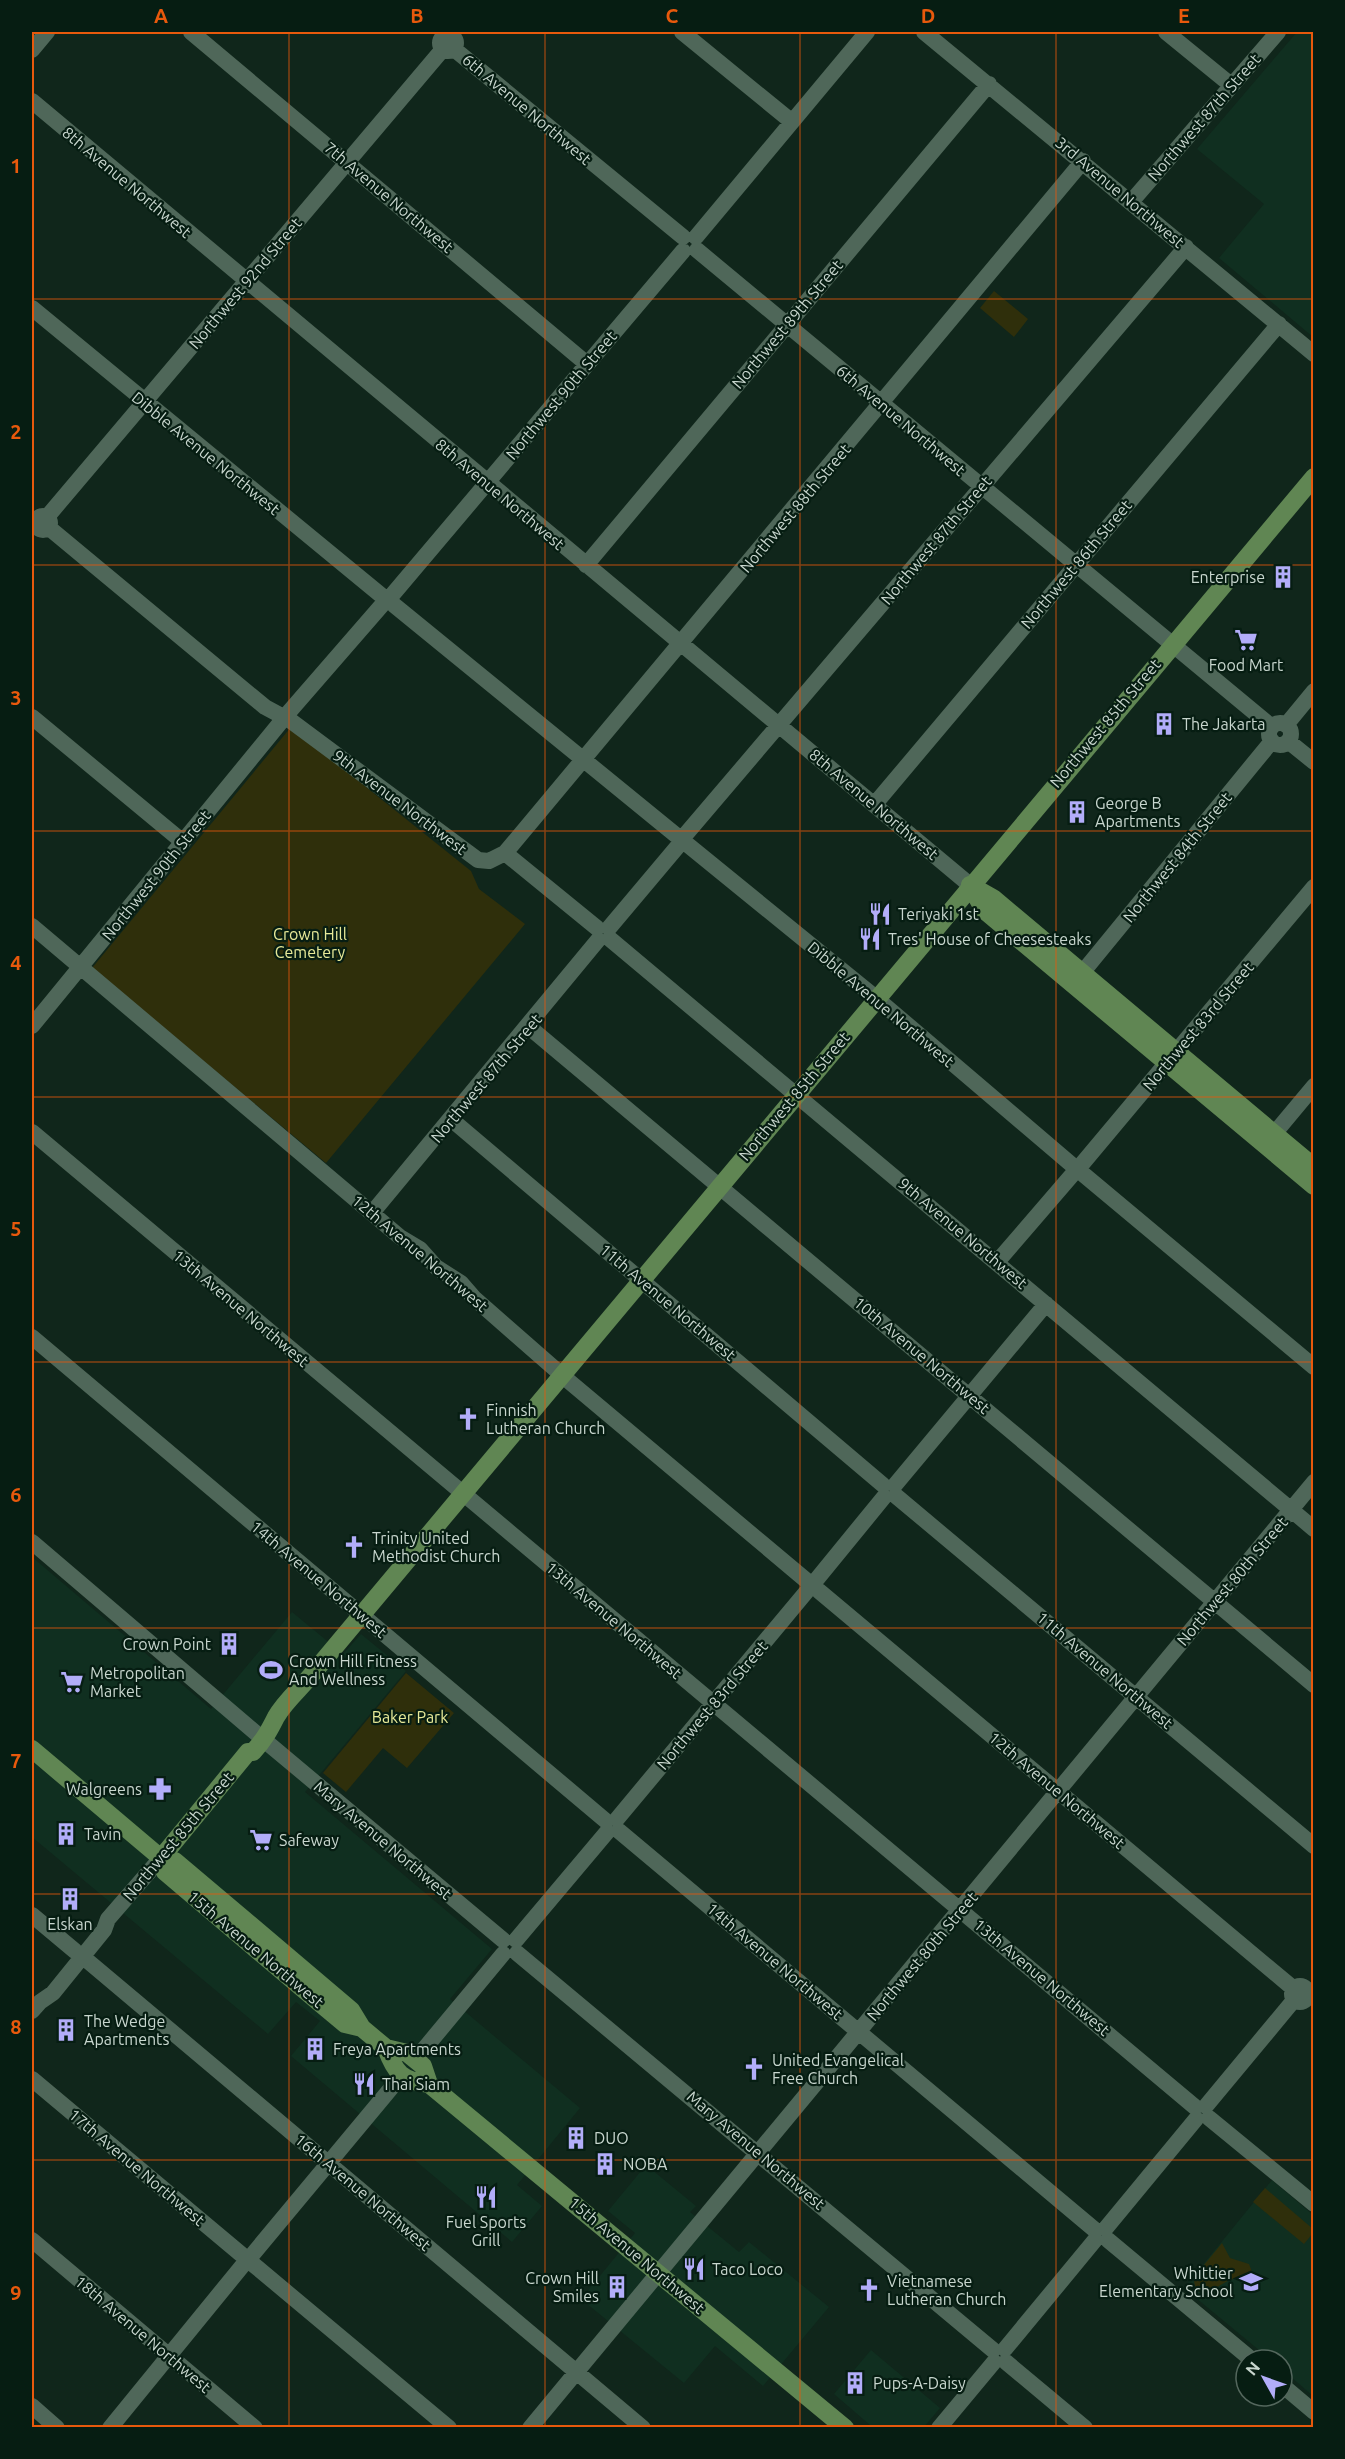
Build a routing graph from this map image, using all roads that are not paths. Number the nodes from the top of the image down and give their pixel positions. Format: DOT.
graph roads {
  1 [pos="47,32"];
  2 [pos="191,32"];
  3 [pos="681,32"];
  4 [pos="867,32"];
  5 [pos="924,32"];
  6 [pos="1166,32"];
  7 [pos="1278,32"];
  8 [pos="448,39"];
  9 [pos="32,50"];
  10 [pos="989,84"];
  11 [pos="1231,85"];
  12 [pos="32,101"];
  13 [pos="791,121"];
  14 [pos="348,161"];
  15 [pos="1083,161"];
  16 [pos="1131,202"];
  17 [pos="690,244"];
  18 [pos="1186,247"];
  19 [pos="246,282"];
  20 [pos="32,308"];
  21 [pos="787,324"];
  22 [pos="1279,324"];
  23 [pos="1314,354"];
  24 [pos="587,364"];
  25 [pos="144,402"];
  26 [pos="882,404"];
  27 [pos="1314,477"];
  28 [pos="486,482"];
  29 [pos="982,486"];
  30 [pos="39,523"];
  31 [pos="1075,564"];
  32 [pos="586,565"];
  33 [pos="388,600"];
  34 [pos="680,643"];
  35 [pos="1172,643"];
  36 [pos="1314,691"];
  37 [pos="32,717"];
  38 [pos="284,718"];
  39 [pos="779,725"];
  40 [pos="1279,733"];
  41 [pos="583,759"];
  42 [pos="1314,762"];
  43 [pos="874,805"];
  44 [pos="682,840"];
  45 [pos="183,842"];
  46 [pos="505,853"];
  47 [pos="970,885"];
  48 [pos="1314,887"];
  49 [pos="32,926"];
  50 [pos="604,934"];
  51 [pos="80,968"];
  52 [pos="1082,973"];
  53 [pos="876,998"];
  54 [pos="32,1026"];
  55 [pos="529,1027"];
  56 [pos="1171,1058"];
  57 [pos="1314,1086"];
  58 [pos="796,1093"];
  59 [pos="452,1120"];
  60 [pos="32,1132"];
  61 [pos="1274,1134"];
  62 [pos="1314,1167"];
  63 [pos="1077,1170"];
  64 [pos="719,1185"];
  65 [pos="1314,1186"];
  66 [pos="372,1213"];
  67 [pos="998,1262"];
  68 [pos="641,1280"];
  69 [pos="1046,1304"];
  70 [pos="32,1337"];
  71 [pos="1314,1367"];
  72 [pos="562,1374"];
  73 [pos="970,1395"];
  74 [pos="1314,1482"];
  75 [pos="889,1491"];
  76 [pos="463,1494"];
  77 [pos="1290,1510"];
  78 [pos="1314,1529"];
  79 [pos="32,1542"];
  80 [pos="813,1586"];
  81 [pos="1215,1602"];
  82 [pos="362,1615"];
  83 [pos="1314,1684"];
  84 [pos="1137,1696"];
  85 [pos="714,1704"];
  86 [pos="260,1737"];
  87 [pos="32,1749"];
  88 [pos="1059,1791"];
  89 [pos="612,1826"];
  90 [pos="1314,1846"];
  91 [pos="160,1857"];
  92 [pos="961,1909"];
  93 [pos="32,1915"];
  94 [pos="510,1947"];
  95 [pos="79,1954"];
  96 [pos="300,1986"];
  97 [pos="1304,1993"];
  98 [pos="334,1996"];
  99 [pos="36,2006"];
  100 [pos="362,2028"];
  101 [pos="860,2031"];
  102 [pos="386,2048"];
  103 [pos="415,2060"];
  104 [pos="402,2075"];
  105 [pos="32,2079"];
  106 [pos="429,2084"];
  107 [pos="1201,2113"];
  108 [pos="759,2153"];
  109 [pos="329,2163"];
  110 [pos="1314,2204"];
  111 [pos="1101,2235"];
  112 [pos="32,2240"];
  113 [pos="248,2260"];
  114 [pos="659,2273"];
  115 [pos="1238,2348"];
  116 [pos="168,2355"];
  117 [pos="1000,2355"];
  118 [pos="576,2372"];
  119 [pos="1294,2395"];
  120 [pos="32,2406"];
  121 [pos="1314,2412"];
  122 [pos="57,2427"];
  123 [pos="110,2427"];
  124 [pos="255,2427"];
  125 [pos="449,2427"];
  126 [pos="530,2427"];
  127 [pos="643,2427"];
  128 [pos="845,2427"];
  129 [pos="939,2427"];
  130 [pos="1085,2427"];
  1 -- 9 [label="street"];
  2 -- 14 [label="street, 7th Avenue Northwest"];
  3 -- 13 [label="street"];
  4 -- 13 [label="street, Northwest 90th Street"];
  5 -- 10 [label="street, 3rd Avenue Northwest"];
  6 -- 11 [label="street"];
  7 -- 11 [label="street, Northwest 87th Street"];
  8 -- 14 [label="street, Northwest 92nd Street"];
  8 -- 17 [label="street, 6th Avenue Northwest"];
  10 -- 15 [label="street, 3rd Avenue Northwest"];
  10 -- 21 [label="street, Northwest 89th Street"];
  11 -- 16 [label="street, Northwest 87th Street"];
  12 -- 19 [label="street, 8th Avenue Northwest"];
  13 -- 17 [label="street, Northwest 90th Street"];
  14 -- 19 [label="street, Northwest 92nd Street"];
  14 -- 24 [label="street, 7th Avenue Northwest"];
  15 -- 16 [label="street, 3rd Avenue Northwest"];
  15 -- 26 [label="street, Northwest 88th Street"];
  16 -- 18 [label="street, 3rd Avenue Northwest"];
  17 -- 21 [label="street, 6th Avenue Northwest"];
  17 -- 24 [label="street, Northwest 90th Street"];
  18 -- 22 [label="street, 3rd Avenue Northwest"];
  18 -- 29 [label="street, Northwest 87th Street"];
  19 -- 25 [label="street, Northwest 92nd Street"];
  19 -- 28 [label="street, 8th Avenue Northwest"];
  20 -- 25 [label="street, Dibble Avenue Northwest"];
  21 -- 26 [label="street, 6th Avenue Northwest"];
  21 -- 32 [label="street, Northwest 89th Street"];
  22 -- 23 [label="street, 3rd Avenue Northwest"];
  22 -- 31 [label="street, Northwest 86th Street"];
  24 -- 28 [label="street, Northwest 90th Street"];
  25 -- 30 [label="street, Northwest 92nd Street"];
  25 -- 33 [label="street, Dibble Avenue Northwest"];
  26 -- 29 [label="street, 6th Avenue Northwest"];
  26 -- 34 [label="street, Northwest 88th Street"];
  27 -- 35 [label="main road, Northwest 85th Street"];
  28 -- 32 [label="street, 8th Avenue Northwest"];
  28 -- 33 [label="street, Northwest 90th Street"];
  29 -- 31 [label="street, 6th Avenue Northwest"];
  29 -- 39 [label="street, Northwest 87th Street"];
  30 -- 38 [label="street, 9th Avenue Northwest"];
  31 -- 35 [label="street, 6th Avenue Northwest"];
  31 -- 43 [label="street, Northwest 86th Street"];
  32 -- 34 [label="street, 8th Avenue Northwest"];
  33 -- 38 [label="street, Northwest 90th Street"];
  33 -- 41 [label="street, Dibble Avenue Northwest"];
  34 -- 39 [label="street, 8th Avenue Northwest"];
  34 -- 41 [label="street, Northwest 88th Street"];
  35 -- 40 [label="street, 6th Avenue Northwest"];
  35 -- 47 [label="main road, Northwest 85th Street"];
  36 -- 40 [label="street, Northwest 84th Street"];
  37 -- 45 [label="street"];
  38 -- 45 [label="street, Northwest 90th Street"];
  38 -- 46 [label="street, 9th Avenue Northwest"];
  39 -- 43 [label="street, 8th Avenue Northwest"];
  39 -- 44 [label="street, Northwest 87th Street"];
  40 -- 42 [label="street, 6th Avenue Northwest"];
  40 -- 52 [label="street, Northwest 84th Street"];
  41 -- 44 [label="street, Dibble Avenue Northwest"];
  41 -- 46 [label="street, Northwest 88th Street"];
  43 -- 47 [label="street, 8th Avenue Northwest"];
  44 -- 50 [label="street, Northwest 87th Street"];
  44 -- 53 [label="street, Dibble Avenue Northwest"];
  45 -- 51 [label="street, Northwest 90th Street"];
  46 -- 50 [label="street, 9th Avenue Northwest"];
  47 -- 52 [label="main road, 8th Avenue Northwest"];
  47 -- 53 [label="main road, Northwest 85th Street"];
  47 -- 56 [label="main road, 8th Avenue Northwest"];
  48 -- 56 [label="street, Northwest 83rd Street"];
  49 -- 51 [label="street, 12th Avenue Northwest"];
  50 -- 55 [label="street, Northwest 87th Street"];
  50 -- 58 [label="street, 9th Avenue Northwest"];
  51 -- 54 [label="street, Northwest 90th Street"];
  51 -- 66 [label="street, 12th Avenue Northwest"];
  52 -- 56 [label="main road, 8th Avenue Northwest"];
  53 -- 58 [label="main road, Northwest 85th Street"];
  53 -- 63 [label="street, Dibble Avenue Northwest"];
  55 -- 59 [label="street, Northwest 87th Street"];
  55 -- 64 [label="street, 10th Avenue Northwest"];
  56 -- 61 [label="main road, 8th Avenue Northwest"];
  56 -- 63 [label="street, Northwest 83rd Street"];
  56 -- 65 [label="main road, 8th Avenue Northwest"];
  57 -- 61 [label="street"];
  58 -- 64 [label="main road, Northwest 85th Street"];
  58 -- 67 [label="street, 9th Avenue Northwest"];
  59 -- 66 [label="street, Northwest 87th Street"];
  59 -- 68 [label="street, 11th Avenue Northwest"];
  60 -- 76 [label="street, 13th Avenue Northwest"];
  61 -- 62 [label="main road, 8th Avenue Northwest"];
  63 -- 67 [label="street, Northwest 83rd Street"];
  63 -- 71 [label="street, Dibble Avenue Northwest"];
  64 -- 68 [label="main road, Northwest 85th Street"];
  64 -- 73 [label="street, 10th Avenue Northwest"];
  66 -- 72 [label="street, 12th Avenue Northwest"];
  67 -- 69 [label="street, 9th Avenue Northwest"];
  68 -- 72 [label="main road, Northwest 85th Street"];
  68 -- 75 [label="street, 11th Avenue Northwest"];
  69 -- 73 [label="street, Northwest 83rd Street"];
  69 -- 77 [label="street, 9th Avenue Northwest"];
  70 -- 82 [label="street, 14th Avenue Northwest"];
  72 -- 76 [label="main road, Northwest 85th Street"];
  72 -- 80 [label="street, 12th Avenue Northwest"];
  73 -- 75 [label="street, Northwest 83rd Street"];
  73 -- 81 [label="street, 10th Avenue Northwest"];
  74 -- 77 [label="street, Northwest 80th Street"];
  75 -- 80 [label="street, Northwest 83rd Street"];
  75 -- 84 [label="street, 11th Avenue Northwest"];
  76 -- 82 [label="main road, Northwest 85th Street"];
  76 -- 85 [label="street, 13th Avenue Northwest"];
  77 -- 78 [label="street, 9th Avenue Northwest"];
  77 -- 81 [label="street, Northwest 80th Street"];
  79 -- 86 [label="street, Mary Avenue Northwest"];
  80 -- 85 [label="street, Northwest 83rd Street"];
  80 -- 88 [label="street, 12th Avenue Northwest"];
  81 -- 83 [label="street, 10th Avenue Northwest"];
  81 -- 84 [label="street, Northwest 80th Street"];
  82 -- 86 [label="main road, Northwest 85th Street"];
  82 -- 89 [label="street, 14th Avenue Northwest"];
  84 -- 88 [label="street, Northwest 80th Street"];
  84 -- 90 [label="street, 11th Avenue Northwest"];
  85 -- 89 [label="street, Northwest 83rd Street"];
  85 -- 92 [label="street, 13th Avenue Northwest"];
  86 -- 91 [label="main road, Northwest 85th Street"];
  86 -- 94 [label="street, Mary Avenue Northwest"];
  87 -- 91 [label="main road, 15th Avenue Northwest"];
  88 -- 92 [label="street, Northwest 80th Street"];
  88 -- 97 [label="street, 12th Avenue Northwest"];
  89 -- 94 [label="street, Northwest 83rd Street"];
  89 -- 101 [label="street, 14th Avenue Northwest"];
  91 -- 95 [label="street, Northwest 85th Street"];
  91 -- 96 [label="main road, 15th Avenue Northwest"];
  91 -- 98 [label="main road, 15th Avenue Northwest"];
  92 -- 101 [label="street, Northwest 80th Street"];
  92 -- 107 [label="street, 13th Avenue Northwest"];
  93 -- 95 [label="street, 16th Avenue Northwest"];
  94 -- 103 [label="street, Northwest 83rd Street"];
  94 -- 108 [label="street, Mary Avenue Northwest"];
  95 -- 99 [label="street, Northwest 85th Street"];
  95 -- 109 [label="street, 16th Avenue Northwest"];
  96 -- 98 [label="main road"];
  96 -- 100 [label="main road, 15th Avenue Northwest"];
  97 -- 107 [label="street"];
  98 -- 100 [label="main road, 15th Avenue Northwest"];
  100 -- 102 [label="main road, 15th Avenue Northwest"];
  101 -- 108 [label="street, Northwest 80th Street"];
  101 -- 111 [label="street, 14th Avenue Northwest"];
  102 -- 103 [label="main road, 15th Avenue Northwest"];
  102 -- 104 [label="main road, 15th Avenue Northwest"];
  103 -- 106 [label="main road, 15th Avenue Northwest"];
  104 -- 106 [label="main road, 15th Avenue Northwest"];
  104 -- 109 [label="street"];
  105 -- 113 [label="street, 17th Avenue Northwest"];
  106 -- 114 [label="main road, 15th Avenue Northwest"];
  107 -- 110 [label="street, 13th Avenue Northwest"];
  107 -- 111 [label="street"];
  108 -- 114 [label="street, Northwest 80th Street"];
  108 -- 117 [label="street, Mary Avenue Northwest"];
  109 -- 113 [label="street"];
  109 -- 118 [label="street, 16th Avenue Northwest"];
  111 -- 115 [label="street, 14th Avenue Northwest"];
  111 -- 117 [label="street"];
  112 -- 116 [label="street, 18th Avenue Northwest"];
  113 -- 116 [label="street"];
  113 -- 125 [label="street, 17th Avenue Northwest"];
  114 -- 118 [label="street, Northwest 80th Street"];
  114 -- 128 [label="main road, 15th Avenue Northwest"];
  116 -- 123 [label="street"];
  116 -- 124 [label="street, 18th Avenue Northwest"];
  117 -- 129 [label="street"];
  117 -- 130 [label="street, Mary Avenue Northwest"];
  118 -- 126 [label="street, Northwest 80th Street"];
  118 -- 127 [label="street, 16th Avenue Northwest"];
  119 -- 121 [label="street"];
  120 -- 122 [label="street"];
}
